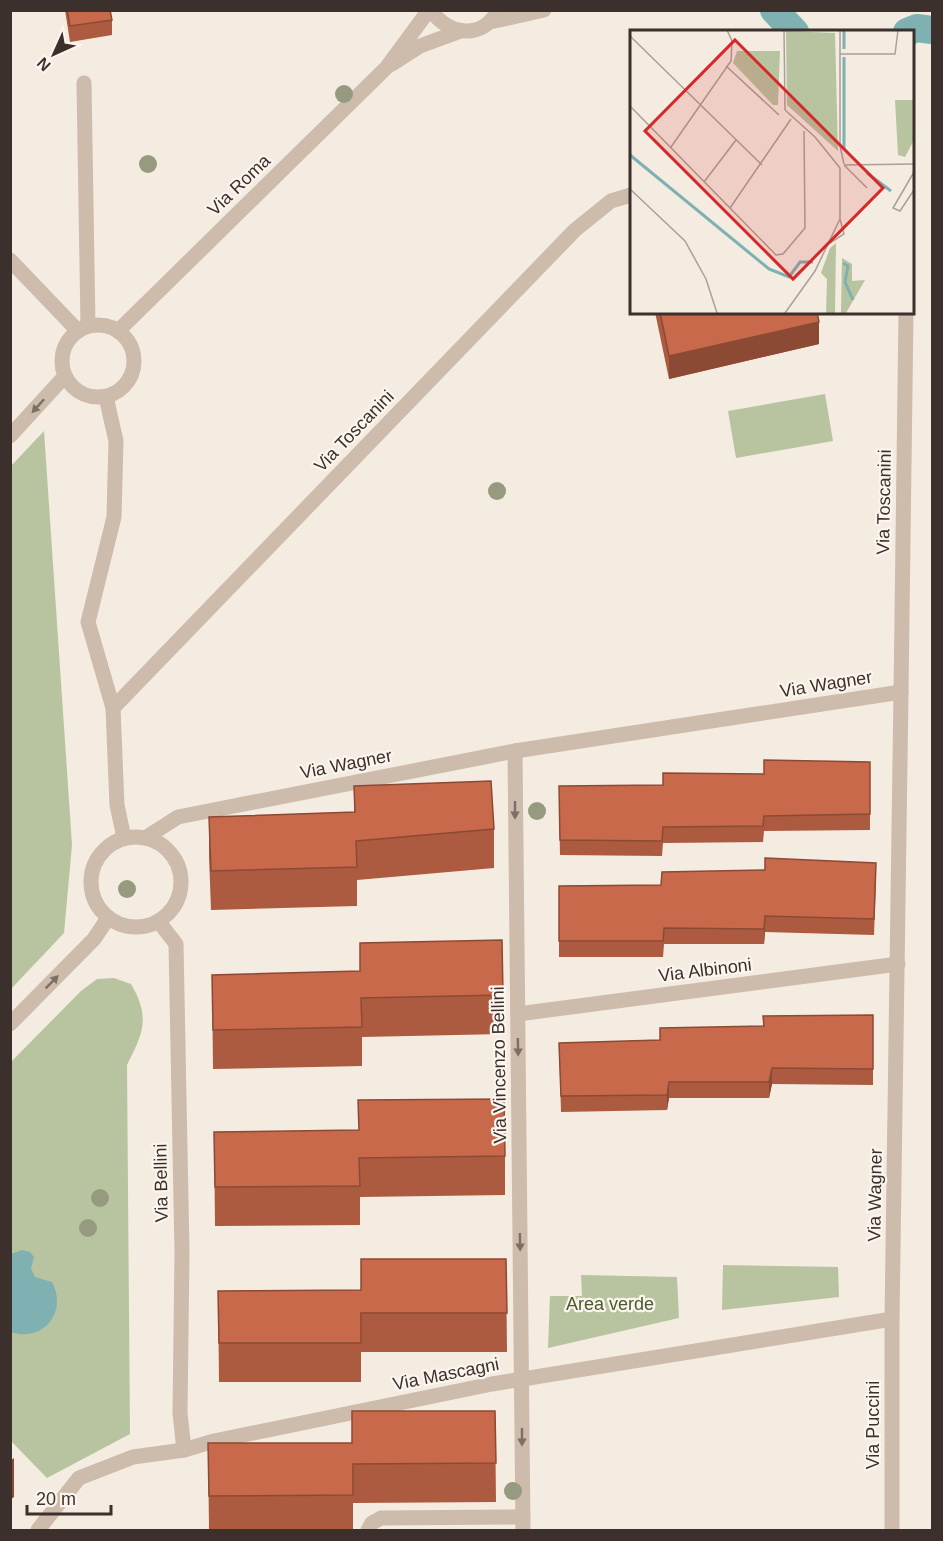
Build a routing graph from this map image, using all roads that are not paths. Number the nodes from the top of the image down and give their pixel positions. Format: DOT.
graph roads {
  1 [pos="430,10"];
  2 [pos="544,10"];
  3 [pos="494,16"];
  4 [pos="458,32"];
  5 [pos="387,67"];
  6 [pos="84,83"];
  7 [pos="630,195"];
  8 [pos="10,260"];
  9 [pos="906,314"];
  10 [pos="83,329"];
  11 [pos="118,331"];
  12 [pos="65,376"];
  13 [pos="106,397"];
  14 [pos="10,436"];
  15 [pos="901,692"];
  16 [pos="113,708"];
  17 [pos="515,751"];
  18 [pos="124,838"];
  19 [pos="145,838"];
  20 [pos="108,918"];
  21 [pos="159,922"];
  22 [pos="898,964"];
  23 [pos="518,1014"];
  24 [pos="10,1024"];
  25 [pos="892,1319"];
  26 [pos="522,1379"];
  27 [pos="184,1450"];
  28 [pos="523,1524"];
  29 [pos="38,1530"];
  30 [pos="368,1530"];
  31 [pos="892,1530"];
  1 -- 4 [label="street"];
  1 -- 5 [label="street"];
  2 -- 3 [label="street"];
  3 -- 4 [label="street"];
  4 -- 5 [label="street"];
  5 -- 11 [label="street, Via Roma"];
  6 -- 10 [label="street"];
  7 -- 16 [label="street, Via Toscanini"];
  8 -- 10 [label="street"];
  9 -- 15 [label="street, Via Toscanini"];
  10 -- 11 [label="street"];
  10 -- 12 [label="street"];
  11 -- 13 [label="street"];
  12 -- 13 [label="street"];
  12 -- 14 [label="street, one-way"];
  13 -- 16 [label="street"];
  15 -- 17 [label="street, Via Wagner"];
  15 -- 22 [label="street, Via Wagner"];
  16 -- 18 [label="street"];
  17 -- 19 [label="street, Via Wagner"];
  17 -- 23 [label="street, Via Vincenzo Bellini, one-way"];
  18 -- 19 [label="street"];
  18 -- 20 [label="street"];
  19 -- 21 [label="street"];
  20 -- 21 [label="street"];
  24 -- 20 [label="street, one-way"];
  21 -- 27 [label="street, Via Bellini"];
  22 -- 23 [label="street, Via Albinoni"];
  22 -- 25 [label="street, Via Wagner"];
  23 -- 26 [label="street, Via Vincenzo Bellini, one-way"];
  25 -- 26 [label="street, Via Mascagni"];
  25 -- 31 [label="street, Via Puccini"];
  26 -- 27 [label="street, Via Mascagni"];
  26 -- 28 [label="street, Via Vincenzo Bellini, one-way"];
  27 -- 29 [label="street, Via Mascagni"];
  28 -- 30 [label="street"];
}
